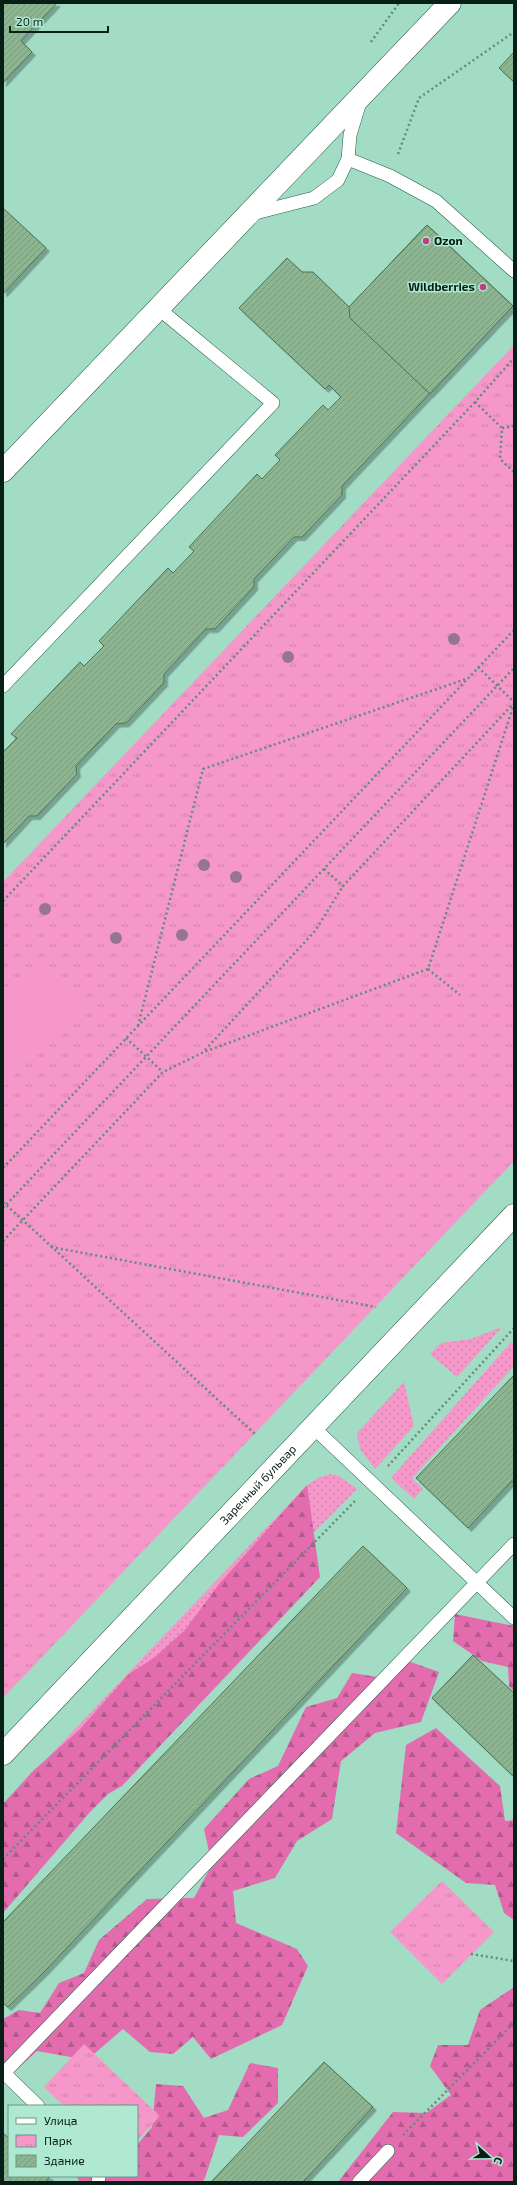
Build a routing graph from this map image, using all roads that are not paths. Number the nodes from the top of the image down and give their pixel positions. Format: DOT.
graph roads {
  1 [pos="450,3"];
  2 [pos="362,94"];
  3 [pos="348,160"];
  4 [pos="246,216"];
  5 [pos="514,272"];
  6 [pos="158,308"];
  7 [pos="3,470"];
  8 [pos="3,686"];
  9 [pos="514,1215"];
  10 [pos="313,1427"];
  11 [pos="514,1544"];
  12 [pos="477,1582"];
  13 [pos="514,1618"];
  14 [pos="3,1754"];
  15 [pos="4,2072"];
  16 [pos="37,2105"];
  17 [pos="388,2151"];
  18 [pos="359,2182"];
  1 -- 2 [label="street"];
  2 -- 3 [label="lane"];
  2 -- 4 [label="street"];
  3 -- 4 [label="lane"];
  3 -- 5 [label="lane"];
  4 -- 6 [label="street"];
  6 -- 7 [label="street"];
  6 -- 8 [label="lane"];
  9 -- 10 [label="street, Заречный бульвар"];
  10 -- 12 [label="lane"];
  10 -- 14 [label="street, Заречный бульвар"];
  11 -- 12 [label="lane"];
  12 -- 13 [label="lane"];
  12 -- 15 [label="lane"];
  15 -- 16 [label="lane"];
  17 -- 18 [label="lane"];
}
